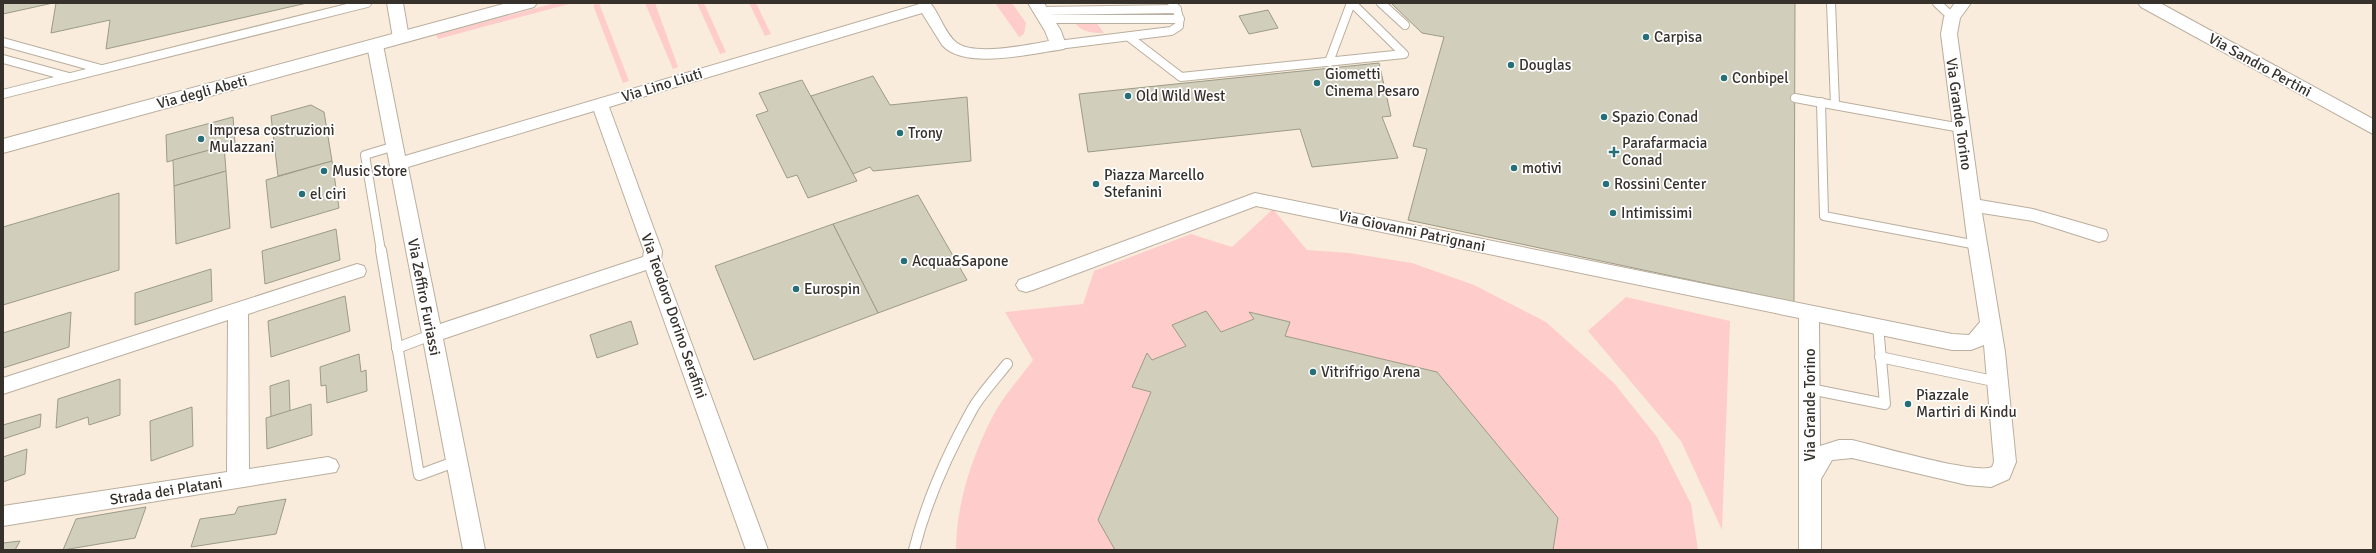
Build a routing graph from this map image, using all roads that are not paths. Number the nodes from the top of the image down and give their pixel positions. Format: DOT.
graph roads {
  1 [pos="367,3"];
  2 [pos="395,3"];
  3 [pos="528,3"];
  4 [pos="1352,3"];
  5 [pos="1381,3"];
  6 [pos="1831,3"];
  7 [pos="1937,3"];
  8 [pos="1963,3"];
  9 [pos="2148,3"];
  10 [pos="2176,3"];
  11 [pos="926,4"];
  12 [pos="1174,6"];
  13 [pos="1041,11"];
  14 [pos="1952,17"];
  15 [pos="1180,19"];
  16 [pos="1405,26"];
  17 [pos="1129,37"];
  18 [pos="400,38"];
  19 [pos="3,42"];
  20 [pos="375,45"];
  21 [pos="1058,45"];
  22 [pos="3,59"];
  23 [pos="1329,62"];
  24 [pos="102,69"];
  25 [pos="70,77"];
  26 [pos="3,94"];
  27 [pos="1795,98"];
  28 [pos="1821,102"];
  29 [pos="600,104"];
  30 [pos="1835,105"];
  31 [pos="2373,109"];
  32 [pos="2373,127"];
  33 [pos="1961,128"];
  34 [pos="3,146"];
  35 [pos="397,155"];
  36 [pos="1972,205"];
  37 [pos="2099,235"];
  38 [pos="1977,245"];
  39 [pos="652,260"];
  40 [pos="357,270"];
  41 [pos="1026,285"];
  42 [pos="238,310"];
  43 [pos="1810,312"];
  44 [pos="1989,324"];
  45 [pos="1878,326"];
  46 [pos="432,335"];
  47 [pos="397,348"];
  48 [pos="1880,357"];
  49 [pos="1008,364"];
  50 [pos="1998,382"];
  51 [pos="3,386"];
  52 [pos="1810,389"];
  53 [pos="457,461"];
  54 [pos="328,466"];
  55 [pos="1810,476"];
  56 [pos="238,479"];
  57 [pos="3,516"];
  58 [pos="474,550"];
  59 [pos="757,550"];
  60 [pos="914,550"];
  61 [pos="1810,550"];
  1 -- 24 [label="lane"];
  2 -- 18 [label="street"];
  3 -- 18 [label="street, Via degli Abeti"];
  4 -- 23 [label="lane"];
  4 -- 23 [label="lane"];
  5 -- 16 [label="lane"];
  6 -- 30 [label="lane"];
  7 -- 14 [label="lane"];
  8 -- 14 [label="street"];
  9 -- 32 [label="street, Via Sandro Pertini"];
  10 -- 31 [label="street, Via Sandro Pertini"];
  11 -- 21 [label="street"];
  11 -- 29 [label="street, Via Lino Liuti"];
  12 -- 13 [label="lane"];
  12 -- 15 [label="lane"];
  13 -- 15 [label="lane"];
  13 -- 21 [label="street"];
  14 -- 33 [label="street, Via Grande Torino"];
  15 -- 17 [label="lane"];
  17 -- 21 [label="lane"];
  17 -- 23 [label="lane"];
  18 -- 20 [label="street, Via degli Abeti"];
  19 -- 24 [label="lane"];
  20 -- 34 [label="street, Via degli Abeti"];
  20 -- 35 [label="street, Via Zeffiro Furiassi"];
  22 -- 25 [label="lane"];
  24 -- 25 [label="lane"];
  25 -- 26 [label="lane"];
  27 -- 28 [label="lane"];
  28 -- 30 [label="lane"];
  28 -- 38 [label="lane"];
  29 -- 35 [label="street, Via Lino Liuti"];
  29 -- 39 [label="street, Via Teodoro Dorino Serafini"];
  30 -- 33 [label="lane"];
  33 -- 36 [label="street, Via Grande Torino"];
  35 -- 46 [label="street, Via Zeffiro Furiassi"];
  35 -- 47 [label="lane"];
  36 -- 37 [label="street"];
  36 -- 38 [label="street, Via Grande Torino"];
  38 -- 44 [label="street, Via Grande Torino"];
  39 -- 46 [label="street"];
  39 -- 59 [label="street, Via Teodoro Dorino Serafini"];
  40 -- 42 [label="street"];
  41 -- 43 [label="street, Via Giovanni Patrignani"];
  42 -- 51 [label="street"];
  42 -- 56 [label="street"];
  43 -- 45 [label="street"];
  43 -- 52 [label="street, Via Grande Torino"];
  44 -- 45 [label="street"];
  44 -- 50 [label="street, Via Grande Torino"];
  45 -- 48 [label="lane"];
  46 -- 47 [label="lane"];
  46 -- 53 [label="street, Via Zeffiro Furiassi"];
  47 -- 53 [label="lane"];
  48 -- 50 [label="lane"];
  48 -- 52 [label="lane"];
  49 -- 60 [label="lane"];
  50 -- 55 [label="street, Via Grande Torino"];
  52 -- 55 [label="street, Via Grande Torino"];
  53 -- 58 [label="street, Via Zeffiro Furiassi"];
  54 -- 56 [label="street, Strada dei Platani"];
  55 -- 61 [label="street"];
  56 -- 57 [label="street, Strada dei Platani"];
}
